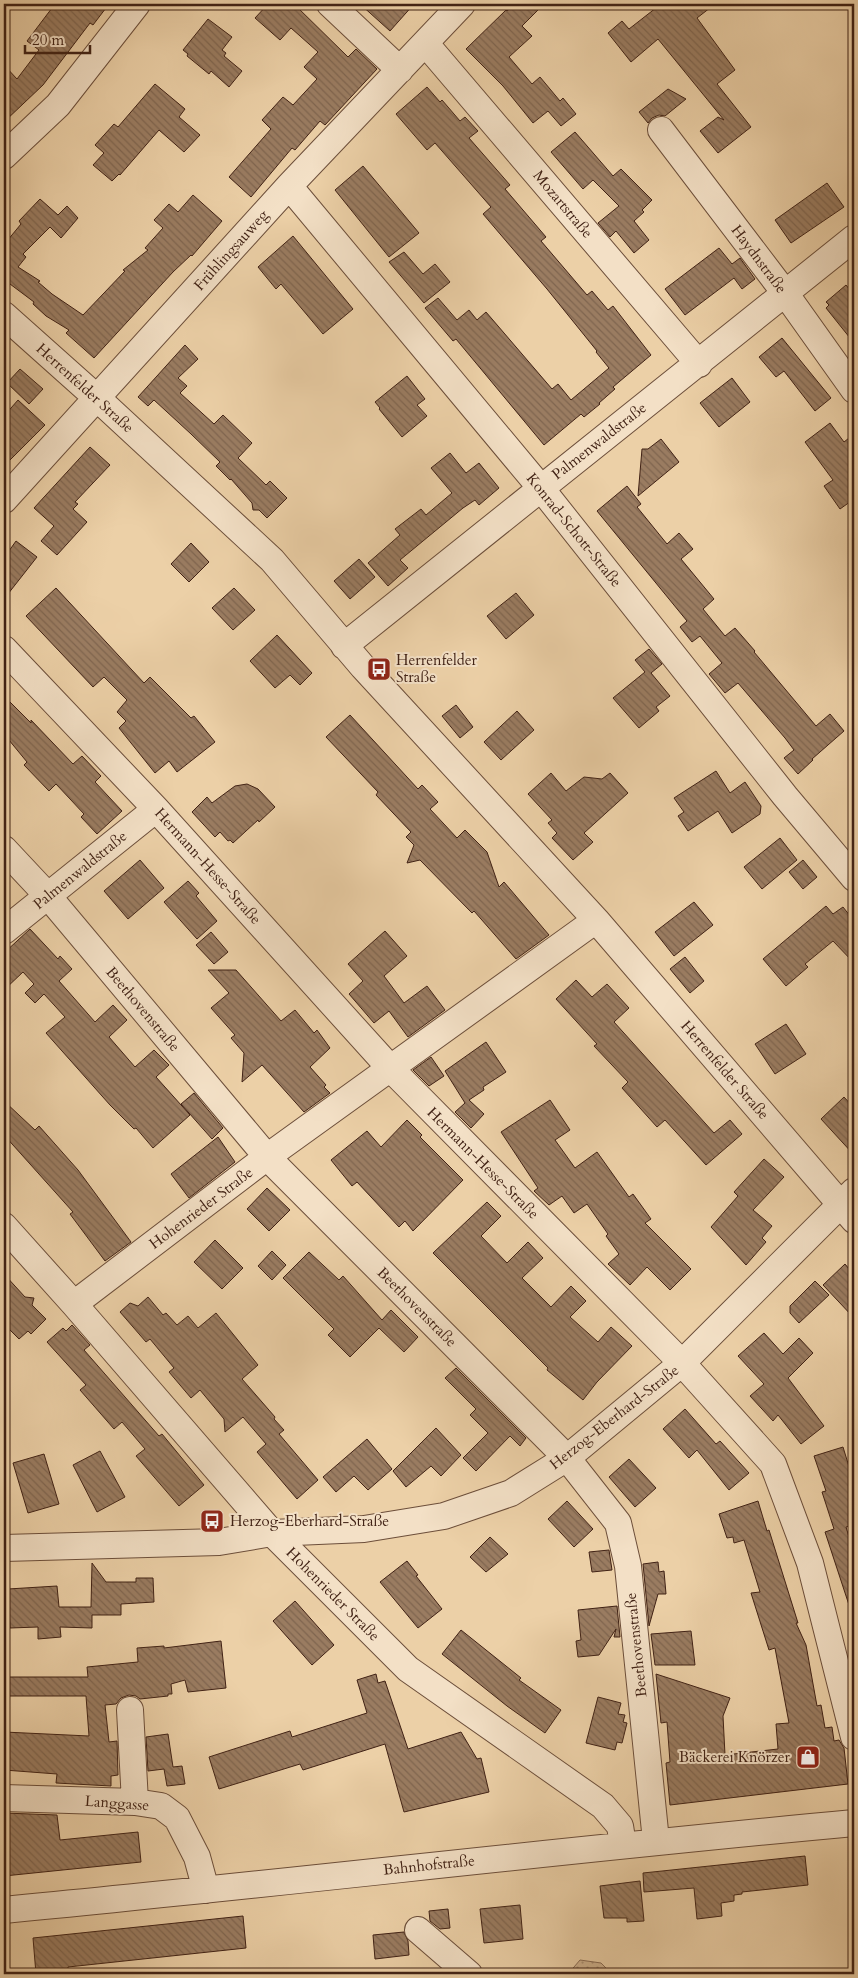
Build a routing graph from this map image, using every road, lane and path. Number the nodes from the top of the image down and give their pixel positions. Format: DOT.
graph roads {
  1 [pos="137,4"];
  2 [pos="330,4"];
  3 [pos="462,4"];
  4 [pos="426,44"];
  5 [pos="400,70"];
  6 [pos="661,130"];
  7 [pos="4,156"];
  8 [pos="290,186"];
  9 [pos="854,238"];
  10 [pos="786,293"];
  11 [pos="4,315"];
  12 [pos="699,364"];
  13 [pos="854,390"];
  14 [pos="97,398"];
  15 [pos="540,487"];
  16 [pos="4,500"];
  17 [pos="344,646"];
  18 [pos="4,649"];
  19 [pos="156,809"];
  20 [pos="4,849"];
  21 [pos="854,878"];
  22 [pos="48,896"];
  23 [pos="596,920"];
  24 [pos="4,931"];
  25 [pos="391,1069"];
  26 [pos="267,1157"];
  27 [pos="850,1205"];
  28 [pos="4,1226"];
  29 [pos="74,1304"];
  30 [pos="682,1363"];
  31 [pos="567,1458"];
  32 [pos="272,1533"];
  33 [pos="4,1548"];
  34 [pos="130,1710"];
  35 [pos="854,1737"];
  36 [pos="4,1798"];
  37 [pos="135,1802"];
  38 [pos="854,1823"];
  39 [pos="656,1841"];
  40 [pos="623,1845"];
  41 [pos="206,1890"];
  42 [pos="4,1910"];
  43 [pos="418,1930"];
  44 [pos="469,1974"];
  1 -- 7 [label="street"];
  2 -- 5 [label="street"];
  3 -- 4 [label="street, Frühlingsauweg"];
  4 -- 5 [label="street, Frühlingsauweg"];
  4 -- 12 [label="street, Mozartstraße"];
  5 -- 8 [label="street, Frühlingsauweg"];
  6 -- 10 [label="street, Haydnstraße"];
  8 -- 14 [label="street, Frühlingsauweg"];
  8 -- 15 [label="street, Konrad-Schott-Straße"];
  9 -- 10 [label="street, Palmenwaldstraße"];
  10 -- 12 [label="street, Palmenwaldstraße"];
  10 -- 13 [label="street, Haydnstraße"];
  11 -- 14 [label="street, Herrenfelder Straße"];
  12 -- 15 [label="street, Palmenwaldstraße"];
  14 -- 16 [label="street, Frühlingsauweg"];
  14 -- 17 [label="street, Herrenfelder Straße"];
  15 -- 17 [label="street, Palmenwaldstraße"];
  15 -- 21 [label="street, Konrad-Schott-Straße"];
  17 -- 23 [label="street, Herrenfelder Straße"];
  18 -- 19 [label="street, Hermann-Hesse-Straße"];
  19 -- 22 [label="street, Palmenwaldstraße"];
  19 -- 25 [label="street, Hermann-Hesse-Straße"];
  20 -- 22 [label="street, Beethovenstraße"];
  22 -- 24 [label="street, Palmenwaldstraße"];
  22 -- 26 [label="street, Beethovenstraße"];
  23 -- 25 [label="street"];
  23 -- 27 [label="street, Herrenfelder Straße"];
  25 -- 26 [label="street, Hohenrieder Straße"];
  25 -- 30 [label="street, Hermann-Hesse-Straße"];
  26 -- 29 [label="street, Hohenrieder Straße"];
  26 -- 31 [label="street, Beethovenstraße"];
  27 -- 30 [label="street, Herzog-Eberhard-Straße"];
  28 -- 29 [label="street, Hohenrieder Straße"];
  29 -- 32 [label="street, Hohenrieder Straße"];
  30 -- 31 [label="street, Herzog-Eberhard-Straße"];
  30 -- 35 [label="street, Hermann-Hesse-Straße"];
  31 -- 32 [label="street, Herzog-Eberhard-Straße"];
  31 -- 39 [label="street, Beethovenstraße"];
  32 -- 33 [label="street, Herzog-Eberhard-Straße"];
  32 -- 40 [label="street, Hohenrieder Straße"];
  34 -- 37 [label="street"];
  36 -- 37 [label="street, Langgasse"];
  37 -- 41 [label="street, Langgasse"];
  38 -- 39 [label="street, Bahnhofstraße"];
  39 -- 40 [label="street, Bahnhofstraße"];
  40 -- 41 [label="street, Bahnhofstraße"];
  41 -- 42 [label="street, Bahnhofstraße"];
  43 -- 44 [label="street"];
}
